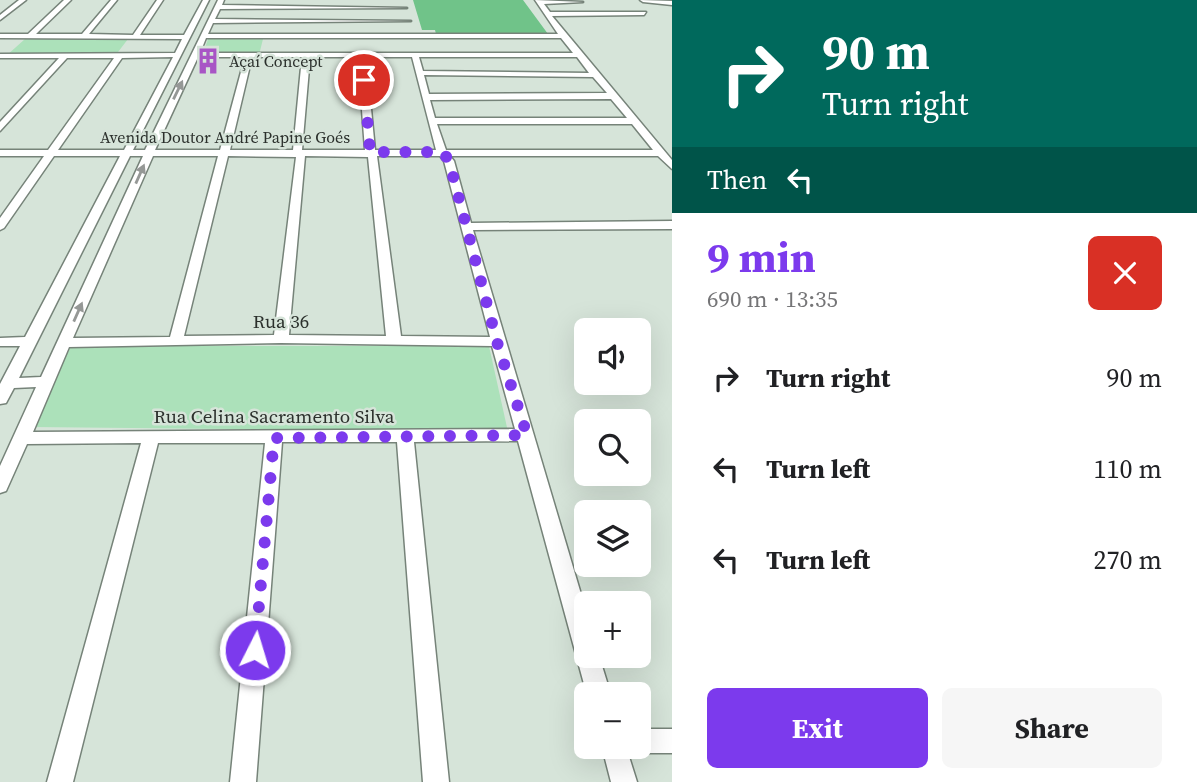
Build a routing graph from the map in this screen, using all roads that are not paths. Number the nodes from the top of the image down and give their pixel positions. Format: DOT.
graph roads {
  1 [pos="23,0"];
  2 [pos="68,0"];
  3 [pos="114,0"];
  4 [pos="160,0"];
  5 [pos="206,0"];
  6 [pos="643,0"];
  7 [pos="649,0"];
  8 [pos="659,1"];
  9 [pos="580,2"];
  10 [pos="672,3"];
  11 [pos="220,4"];
  12 [pos="403,4"];
  13 [pos="633,7"];
  14 [pos="544,9"];
  15 [pos="643,17"];
  16 [pos="0,18"];
  17 [pos="211,21"];
  18 [pos="408,21"];
  19 [pos="0,36"];
  20 [pos="30,36"];
  21 [pos="84,36"];
  22 [pos="136,36"];
  23 [pos="206,36"];
  24 [pos="412,36"];
  25 [pos="455,36"];
  26 [pos="563,36"];
  27 [pos="186,37"];
  28 [pos="183,46"];
  29 [pos="200,47"];
  30 [pos="177,55"];
  31 [pos="195,55"];
  32 [pos="306,55"];
  33 [pos="580,55"];
  34 [pos="65,56"];
  35 [pos="119,56"];
  36 [pos="249,56"];
  37 [pos="362,56"];
  38 [pos="415,56"];
  39 [pos="463,56"];
  40 [pos="2,58"];
  41 [pos="420,73"];
  42 [pos="595,75"];
  43 [pos="612,96"];
  44 [pos="426,97"];
  45 [pos="433,121"];
  46 [pos="632,121"];
  47 [pos="0,128"];
  48 [pos="225,152"];
  49 [pos="298,152"];
  50 [pos="370,152"];
  51 [pos="443,152"];
  52 [pos="0,153"];
  53 [pos="51,153"];
  54 [pos="126,153"];
  55 [pos="150,153"];
  56 [pos="661,153"];
  57 [pos="672,166"];
  58 [pos="672,225"];
  59 [pos="0,226"];
  60 [pos="466,227"];
  61 [pos="281,339"];
  62 [pos="29,341"];
  63 [pos="176,341"];
  64 [pos="394,341"];
  65 [pos="0,342"];
  66 [pos="497,342"];
  67 [pos="65,343"];
  68 [pos="47,382"];
  69 [pos="9,383"];
  70 [pos="0,399"];
  71 [pos="527,435"];
  72 [pos="405,437"];
  73 [pos="22,438"];
  74 [pos="151,438"];
  75 [pos="274,438"];
  76 [pos="0,486"];
  77 [pos="574,605"];
  78 [pos="651,741"];
  79 [pos="672,741"];
  80 [pos="617,759"];
  81 [pos="60,782"];
  82 [pos="243,782"];
  83 [pos="436,782"];
  84 [pos="624,782"];
  1 -- 16 [label="street"];
  2 -- 20 [label="street"];
  3 -- 21 [label="street"];
  4 -- 22 [label="street"];
  5 -- 27 [label="street"];
  6 -- 7 [label="street"];
  7 -- 8 [label="street"];
  8 -- 10 [label="street"];
  9 -- 14 [label="street"];
  11 -- 12 [label="street"];
  11 -- 17 [label="street"];
  12 -- 18 [label="street"];
  13 -- 14 [label="street"];
  14 -- 15 [label="street"];
  14 -- 26 [label="street"];
  17 -- 18 [label="street"];
  17 -- 23 [label="street"];
  18 -- 24 [label="street"];
  19 -- 20 [label="street"];
  20 -- 21 [label="street"];
  21 -- 22 [label="street"];
  22 -- 27 [label="street"];
  23 -- 24 [label="street"];
  23 -- 29 [label="street"];
  24 -- 25 [label="street"];
  25 -- 26 [label="street"];
  25 -- 39 [label="street"];
  26 -- 33 [label="street"];
  27 -- 28 [label="street"];
  28 -- 29 [label="street"];
  28 -- 30 [label="street"];
  29 -- 31 [label="street"];
  30 -- 35 [label="street"];
  30 -- 54 [label="street"];
  31 -- 36 [label="street"];
  55 -- 31 [label="street, one-way"];
  32 -- 36 [label="street"];
  32 -- 37 [label="street"];
  32 -- 49 [label="street"];
  33 -- 39 [label="street"];
  33 -- 42 [label="street"];
  34 -- 35 [label="street"];
  34 -- 40 [label="street"];
  34 -- 47 [label="street"];
  35 -- 53 [label="street"];
  36 -- 48 [label="street"];
  37 -- 38 [label="street"];
  37 -- 50 [label="street"];
  38 -- 39 [label="street"];
  38 -- 41 [label="street"];
  41 -- 42 [label="street"];
  41 -- 44 [label="street"];
  42 -- 43 [label="street"];
  43 -- 44 [label="street"];
  43 -- 46 [label="street"];
  44 -- 45 [label="street"];
  45 -- 46 [label="street"];
  45 -- 51 [label="street"];
  46 -- 56 [label="street"];
  48 -- 49 [label="street, Avenida Doutor André Papine Goés"];
  48 -- 55 [label="street, Avenida Doutor André Papine Goés"];
  48 -- 63 [label="street"];
  49 -- 50 [label="street, Avenida Doutor André Papine Goés"];
  49 -- 61 [label="street"];
  50 -- 51 [label="street, Avenida Doutor André Papine Goés"];
  50 -- 64 [label="street"];
  51 -- 56 [label="street, Avenida Doutor André Papine Goés"];
  51 -- 60 [label="street"];
  52 -- 53 [label="street, Avenida Doutor André Papine Goés"];
  53 -- 54 [label="street, Avenida Doutor André Papine Goés"];
  53 -- 59 [label="street"];
  54 -- 55 [label="street, Avenida Doutor André Papine Goés"];
  54 -- 62 [label="street"];
  67 -- 55 [label="street, one-way"];
  56 -- 57 [label="street"];
  58 -- 60 [label="street"];
  60 -- 66 [label="street"];
  61 -- 63 [label="street, Rua 36"];
  61 -- 64 [label="street, Rua 36"];
  62 -- 65 [label="street"];
  62 -- 69 [label="street"];
  63 -- 67 [label="street, Rua 36"];
  64 -- 66 [label="street, Rua 36"];
  66 -- 71 [label="street"];
  67 -- 68 [label="street"];
  68 -- 69 [label="street"];
  68 -- 73 [label="street"];
  69 -- 70 [label="street"];
  71 -- 72 [label="street, Rua Celina Sacramento Silva"];
  71 -- 77 [label="street"];
  72 -- 75 [label="street, Rua Celina Sacramento Silva"];
  72 -- 83 [label="street"];
  73 -- 74 [label="street, Rua Celina Sacramento Silva"];
  73 -- 76 [label="street"];
  74 -- 75 [label="street, Rua Celina Sacramento Silva"];
  74 -- 81 [label="street"];
  75 -- 82 [label="street"];
  78 -- 79 [label="street"];
  80 -- 84 [label="street"];
}
